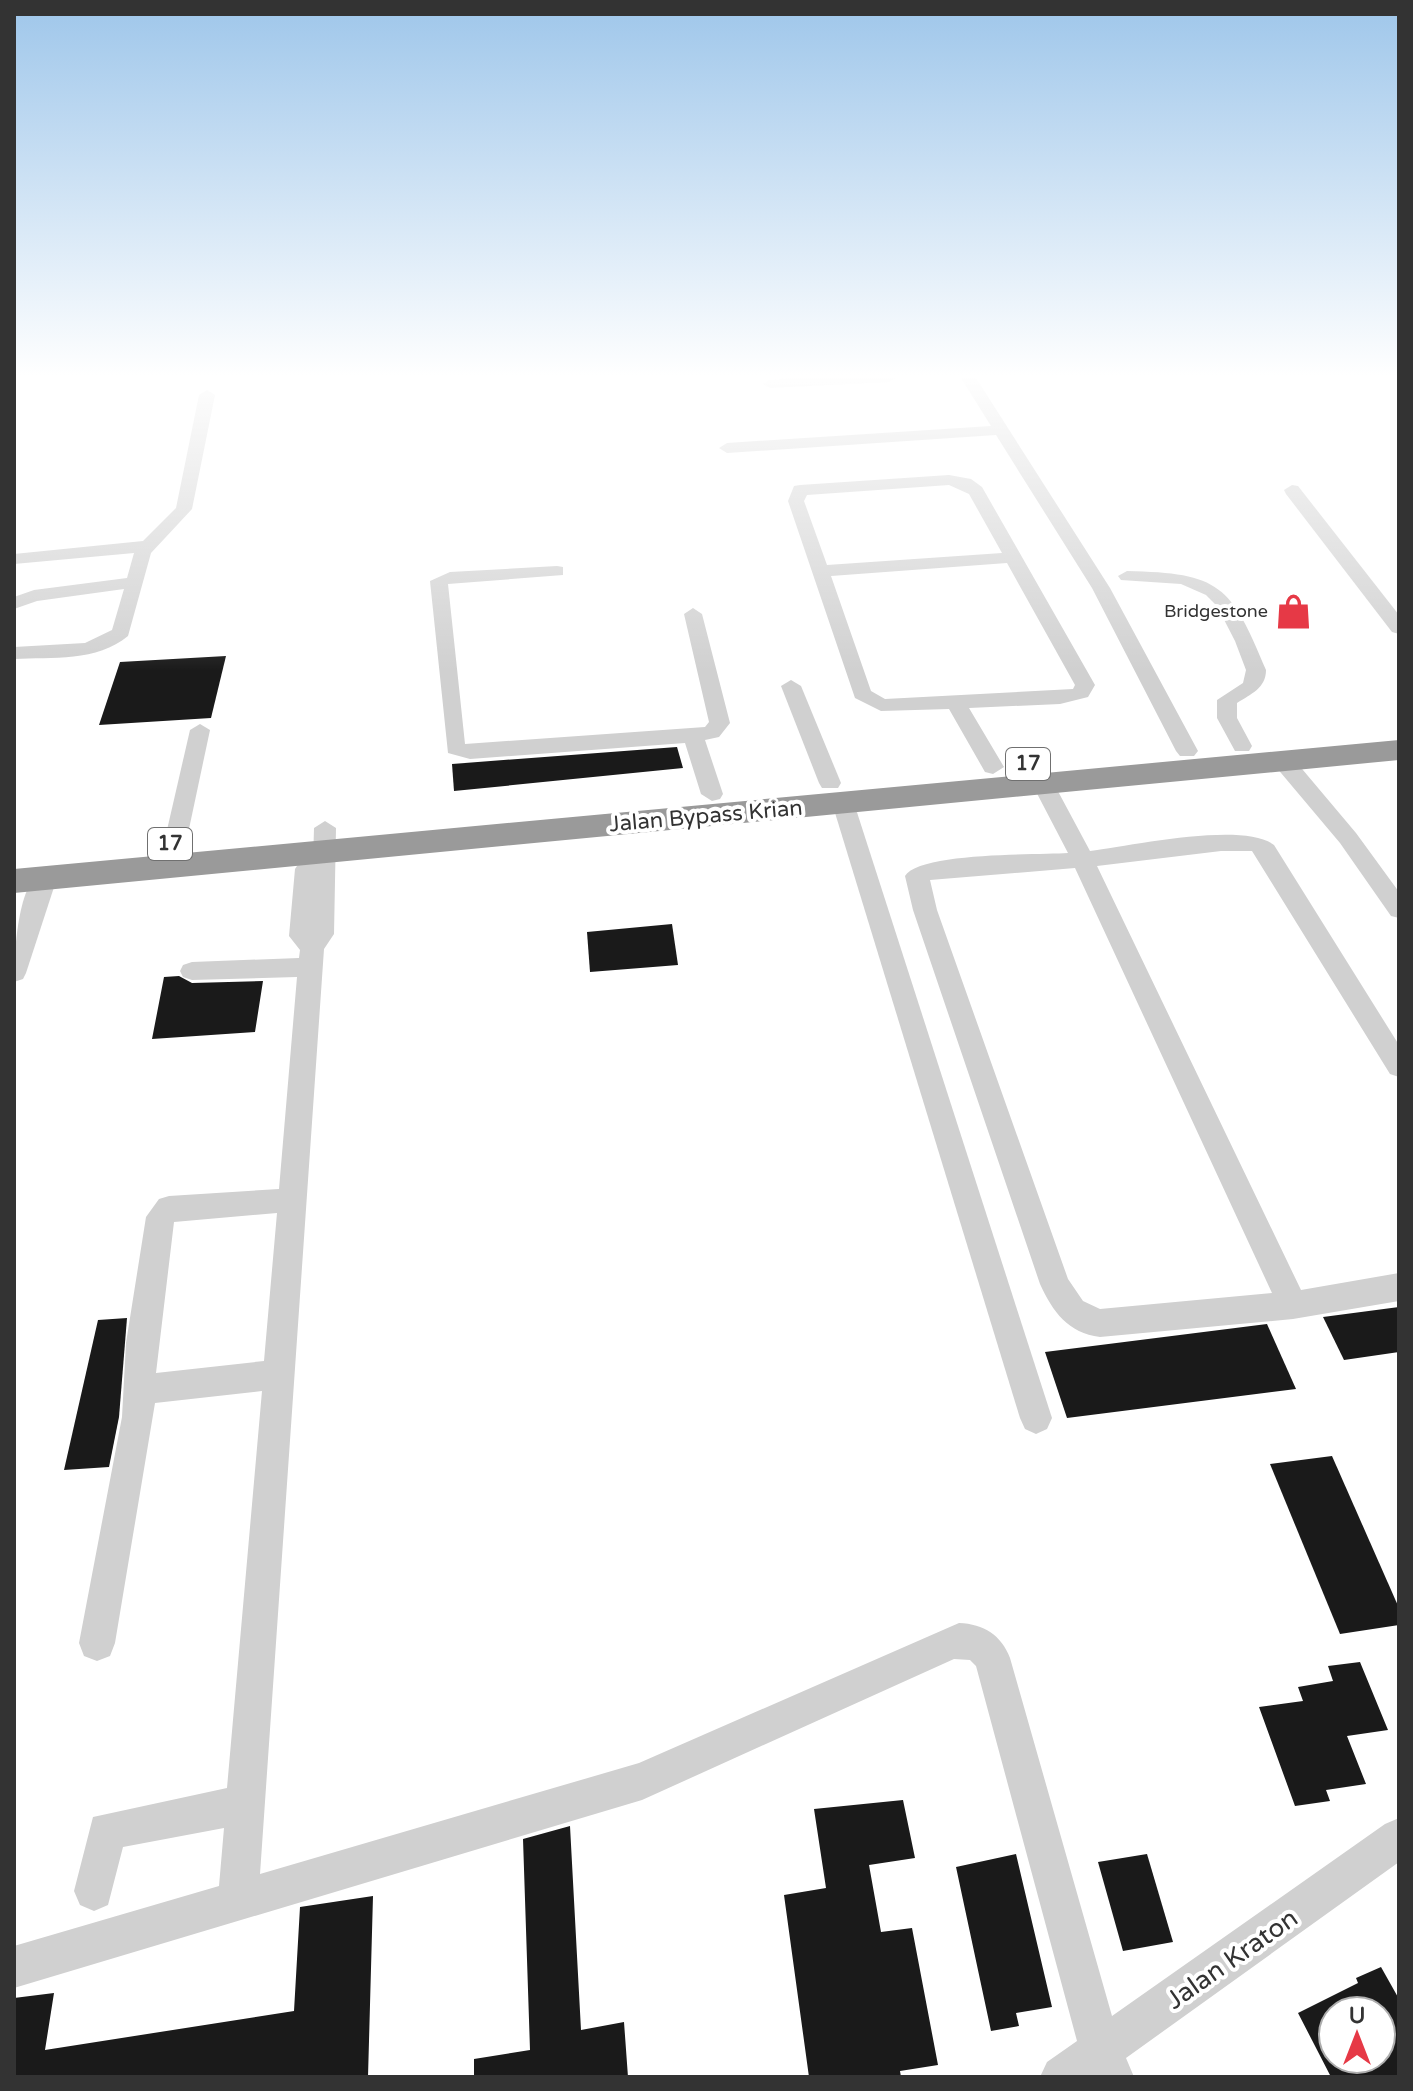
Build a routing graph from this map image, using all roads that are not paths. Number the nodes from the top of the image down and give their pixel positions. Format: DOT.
graph roads {
  1 [pos="191,476"];
  2 [pos="1028,476"];
  3 [pos="1292,490"];
  4 [pos="146,549"];
  5 [pos="1014,557"];
  6 [pos="14,559"];
  7 [pos="557,571"];
  8 [pos="822,571"];
  9 [pos="1127,576"];
  10 [pos="135,578"];
  11 [pos="14,603"];
  12 [pos="693,614"];
  13 [pos="1399,628"];
  14 [pos="14,653"];
  15 [pos="791,686"];
  16 [pos="956,703"];
  17 [pos="200,730"];
  18 [pos="1399,730"];
  19 [pos="693,736"];
  20 [pos="1242,746"];
  21 [pos="1399,750"];
  22 [pos="1187,751"];
  23 [pos="1284,762"];
  24 [pos="993,767"];
  25 [pos="1042,782"];
  26 [pos="837,793"];
  27 [pos="712,794"];
  28 [pos="317,841"];
  29 [pos="175,843"];
  30 [pos="14,859"];
  31 [pos="1083,860"];
  32 [pos="29,880"];
  33 [pos="1399,910"];
  34 [pos="312,958"];
  35 [pos="192,971"];
  36 [pos="14,973"];
  37 [pos="1399,1067"];
  38 [pos="292,1200"];
  39 [pos="1399,1287"];
  40 [pos="1293,1305"];
  41 [pos="278,1374"];
  42 [pos="137,1390"];
  43 [pos="1036,1418"];
  44 [pos="97,1643"];
  45 [pos="245,1804"];
  46 [pos="1399,1838"];
  47 [pos="94,1891"];
  48 [pos="238,1898"];
  49 [pos="14,1967"];
  50 [pos="1107,2064"];
  51 [pos="1062,2077"];
  1 -- 4 [label="street"];
  2 -- 22 [label="street"];
  3 -- 13 [label="street"];
  4 -- 6 [label="street"];
  4 -- 10 [label="street"];
  5 -- 8 [label="street"];
  5 -- 8 [label="street"];
  5 -- 16 [label="street"];
  7 -- 19 [label="street"];
  8 -- 16 [label="street"];
  9 -- 20 [label="street"];
  10 -- 11 [label="street"];
  10 -- 14 [label="street"];
  12 -- 19 [label="street"];
  15 -- 26 [label="street"];
  16 -- 24 [label="street"];
  17 -- 29 [label="street"];
  18 -- 20 [label="highway, Jalan Bypass Krian / 17"];
  19 -- 27 [label="street"];
  20 -- 22 [label="highway, Jalan Bypass Krian / 17"];
  21 -- 23 [label="highway, Jalan Bypass Krian / 17"];
  22 -- 24 [label="highway, Jalan Bypass Krian / 17"];
  23 -- 25 [label="highway, Jalan Bypass Krian / 17"];
  23 -- 33 [label="street"];
  24 -- 26 [label="highway, Jalan Bypass Krian / 17"];
  25 -- 26 [label="highway, Jalan Bypass Krian / 17"];
  25 -- 31 [label="street"];
  26 -- 27 [label="highway, Jalan Bypass Krian / 17"];
  26 -- 28 [label="highway, Jalan Bypass Krian / 17"];
  26 -- 43 [label="street"];
  27 -- 28 [label="highway, Jalan Bypass Krian / 17"];
  28 -- 29 [label="highway, Jalan Bypass Krian / 17"];
  28 -- 32 [label="highway, Jalan Bypass Krian / 17"];
  28 -- 34 [label="street"];
  29 -- 30 [label="highway, Jalan Bypass Krian / 17"];
  31 -- 37 [label="street"];
  31 -- 40 [label="street"];
  31 -- 40 [label="street"];
  32 -- 36 [label="street"];
  34 -- 35 [label="street"];
  34 -- 38 [label="street"];
  38 -- 41 [label="street"];
  38 -- 42 [label="street"];
  39 -- 40 [label="street"];
  41 -- 42 [label="street"];
  41 -- 45 [label="street"];
  42 -- 44 [label="street"];
  45 -- 47 [label="street"];
  45 -- 48 [label="street"];
  46 -- 50 [label="street, Jalan Kraton"];
  48 -- 49 [label="street"];
  48 -- 50 [label="street"];
  50 -- 51 [label="street, Jalan Kraton"];
}
